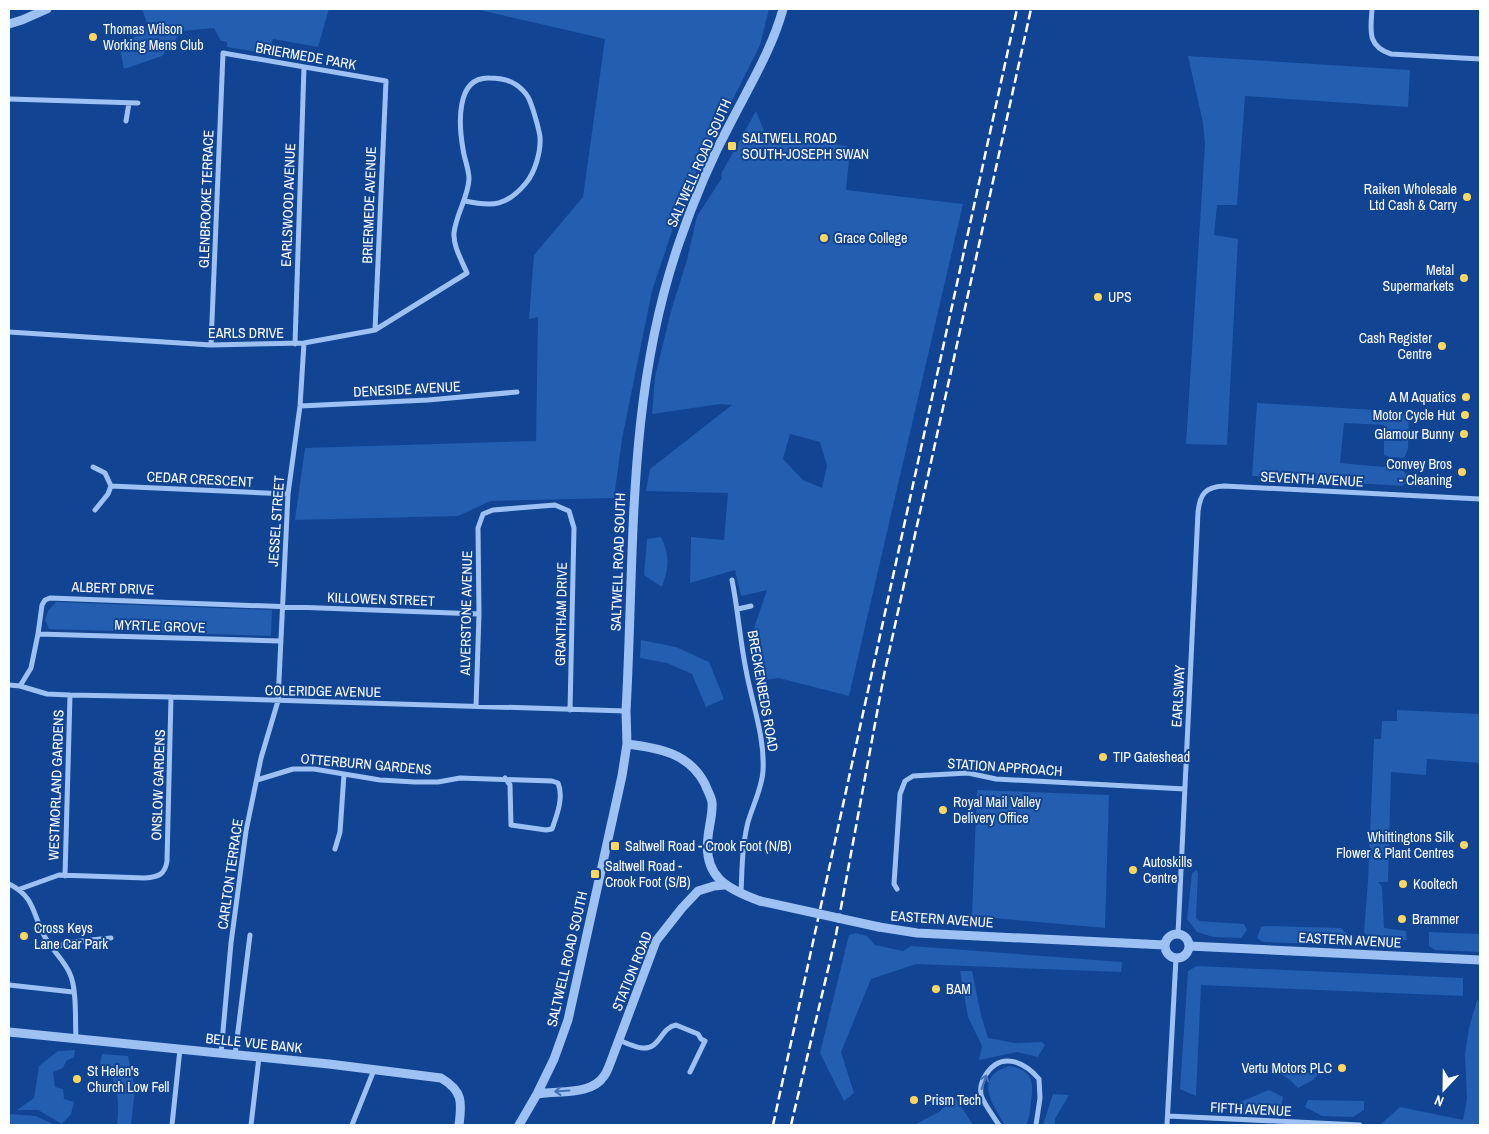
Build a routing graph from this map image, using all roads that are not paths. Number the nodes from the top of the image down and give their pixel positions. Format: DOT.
graph roads {
  1 [pos="47,9"];
  2 [pos="783,9"];
  3 [pos="1372,9"];
  4 [pos="9,24"];
  5 [pos="223,53"];
  6 [pos="1480,58"];
  7 [pos="304,67"];
  8 [pos="386,81"];
  9 [pos="9,99"];
  10 [pos="129,103"];
  11 [pos="138,103"];
  12 [pos="126,121"];
  13 [pos="465,201"];
  14 [pos="375,330"];
  15 [pos="9,332"];
  16 [pos="304,343"];
  17 [pos="294,344"];
  18 [pos="211,345"];
  19 [pos="517,392"];
  20 [pos="300,406"];
  21 [pos="93,467"];
  22 [pos="110,486"];
  23 [pos="1205,492"];
  24 [pos="288,494"];
  25 [pos="1480,499"];
  26 [pos="95,510"];
  27 [pos="479,521"];
  28 [pos="732,580"];
  29 [pos="282,606"];
  30 [pos="751,606"];
  31 [pos="738,609"];
  32 [pos="479,614"];
  33 [pos="38,634"];
  34 [pos="280,641"];
  35 [pos="9,685"];
  36 [pos="20,686"];
  37 [pos="70,696"];
  38 [pos="171,697"];
  39 [pos="278,701"];
  40 [pos="476,706"];
  41 [pos="570,710"];
  42 [pos="626,711"];
  43 [pos="627,744"];
  44 [pos="344,774"];
  45 [pos="505,778"];
  46 [pos="257,780"];
  47 [pos="1185,789"];
  48 [pos="335,849"];
  49 [pos="65,876"];
  50 [pos="9,884"];
  51 [pos="724,885"];
  52 [pos="20,889"];
  53 [pos="897,889"];
  54 [pos="741,894"];
  55 [pos="1178,934"];
  56 [pos="250,935"];
  57 [pos="111,938"];
  58 [pos="1165,945"];
  59 [pos="1189,946"];
  60 [pos="52,948"];
  61 [pos="1176,958"];
  62 [pos="1480,960"];
  63 [pos="9,985"];
  64 [pos="73,992"];
  65 [pos="9,1032"];
  66 [pos="76,1039"];
  67 [pos="619,1040"];
  68 [pos="180,1048"];
  69 [pos="221,1053"];
  70 [pos="235,1055"];
  71 [pos="259,1057"];
  72 [pos="374,1070"];
  73 [pos="690,1072"];
  74 [pos="538,1094"];
  75 [pos="1168,1116"];
  76 [pos="1334,1124"];
  77 [pos="172,1125"];
  78 [pos="251,1125"];
  79 [pos="352,1125"];
  80 [pos="459,1125"];
  81 [pos="519,1125"];
  82 [pos="999,1125"];
  83 [pos="1036,1125"];
  84 [pos="1167,1125"];
  85 [pos="1360,1125"];
  1 -- 4 [label="street"];
  2 -- 42 [label="street, SALTWELL ROAD SOUTH"];
  3 -- 6 [label="street"];
  5 -- 7 [label="street, BRIERMEDE PARK"];
  5 -- 18 [label="street, GLENBROOKE TERRACE"];
  7 -- 8 [label="street, BRIERMEDE PARK"];
  7 -- 17 [label="street, EARLSWOOD AVENUE"];
  8 -- 14 [label="street, BRIERMEDE AVENUE"];
  9 -- 10 [label="street"];
  10 -- 11 [label="street"];
  10 -- 12 [label="street"];
  13 -- 13 [label="street"];
  13 -- 14 [label="street, EARLS DRIVE"];
  14 -- 16 [label="street, EARLS DRIVE"];
  15 -- 18 [label="street, EARLS DRIVE"];
  16 -- 17 [label="street, EARLS DRIVE"];
  16 -- 20 [label="street, JESSEL STREET"];
  17 -- 18 [label="street, EARLS DRIVE"];
  19 -- 20 [label="street, DENESIDE AVENUE"];
  20 -- 24 [label="street, JESSEL STREET"];
  21 -- 22 [label="street"];
  22 -- 24 [label="street, CEDAR CRESCENT"];
  22 -- 26 [label="street"];
  23 -- 25 [label="street, SEVENTH AVENUE"];
  23 -- 47 [label="street, EARLSWAY"];
  24 -- 29 [label="street, JESSEL STREET"];
  27 -- 32 [label="street, ALVERSTONE AVENUE"];
  27 -- 41 [label="street, GRANTHAM DRIVE"];
  28 -- 31 [label="street, BRECKENBEDS ROAD"];
  29 -- 32 [label="street, KILLOWEN STREET"];
  29 -- 33 [label="street, ALBERT DRIVE"];
  29 -- 34 [label="street, JESSEL STREET"];
  30 -- 31 [label="street"];
  31 -- 54 [label="street, BRECKENBEDS ROAD"];
  32 -- 40 [label="street, ALVERSTONE AVENUE"];
  33 -- 34 [label="street, MYRTLE GROVE"];
  33 -- 36 [label="street, ALBERT DRIVE"];
  34 -- 39 [label="street, JESSEL STREET"];
  35 -- 36 [label="street"];
  36 -- 37 [label="street, COLERIDGE AVENUE"];
  37 -- 38 [label="street, COLERIDGE AVENUE"];
  37 -- 49 [label="street, WESTMORLAND GARDENS"];
  38 -- 39 [label="street, COLERIDGE AVENUE"];
  38 -- 49 [label="street, ONSLOW GARDENS"];
  39 -- 40 [label="street, COLERIDGE AVENUE"];
  39 -- 46 [label="street, CARLTON TERRACE"];
  40 -- 41 [label="street, COLERIDGE AVENUE"];
  41 -- 42 [label="street, COLERIDGE AVENUE"];
  42 -- 43 [label="street, SALTWELL ROAD SOUTH"];
  43 -- 51 [label="street"];
  43 -- 74 [label="street, SALTWELL ROAD SOUTH"];
  44 -- 45 [label="street, OTTERBURN GARDENS"];
  44 -- 46 [label="street, OTTERBURN GARDENS"];
  44 -- 48 [label="street"];
  45 -- 45 [label="street, OTTERBURN GARDENS"];
  46 -- 69 [label="street, CARLTON TERRACE"];
  47 -- 53 [label="street, STATION APPROACH"];
  47 -- 55 [label="street, EARLSWAY"];
  49 -- 52 [label="street"];
  50 -- 52 [label="street"];
  51 -- 54 [label="street, EASTERN AVENUE"];
  51 -- 67 [label="street, STATION ROAD"];
  52 -- 60 [label="street"];
  54 -- 58 [label="street, EASTERN AVENUE, bridge"];
  55 -- 58 [label="street"];
  55 -- 59 [label="street"];
  56 -- 70 [label="street"];
  57 -- 60 [label="street"];
  58 -- 61 [label="street"];
  59 -- 61 [label="street"];
  59 -- 62 [label="street, EASTERN AVENUE"];
  60 -- 64 [label="street"];
  61 -- 75 [label="street"];
  63 -- 64 [label="street"];
  64 -- 66 [label="street"];
  65 -- 66 [label="street, BELLE VUE BANK"];
  66 -- 68 [label="street, BELLE VUE BANK"];
  67 -- 73 [label="street"];
  67 -- 74 [label="street, STATION ROAD, one-way"];
  68 -- 69 [label="street, BELLE VUE BANK"];
  68 -- 77 [label="street"];
  69 -- 70 [label="street, BELLE VUE BANK"];
  70 -- 71 [label="street, BELLE VUE BANK"];
  71 -- 72 [label="street, BELLE VUE BANK"];
  71 -- 78 [label="street"];
  72 -- 79 [label="street"];
  72 -- 80 [label="street, BELLE VUE BANK"];
  74 -- 81 [label="street, SALTWELL ROAD SOUTH"];
  75 -- 76 [label="street, FIFTH AVENUE"];
  75 -- 84 [label="street"];
  76 -- 85 [label="street, FIFTH AVENUE"];
  82 -- 83 [label="street, one-way"];
}
